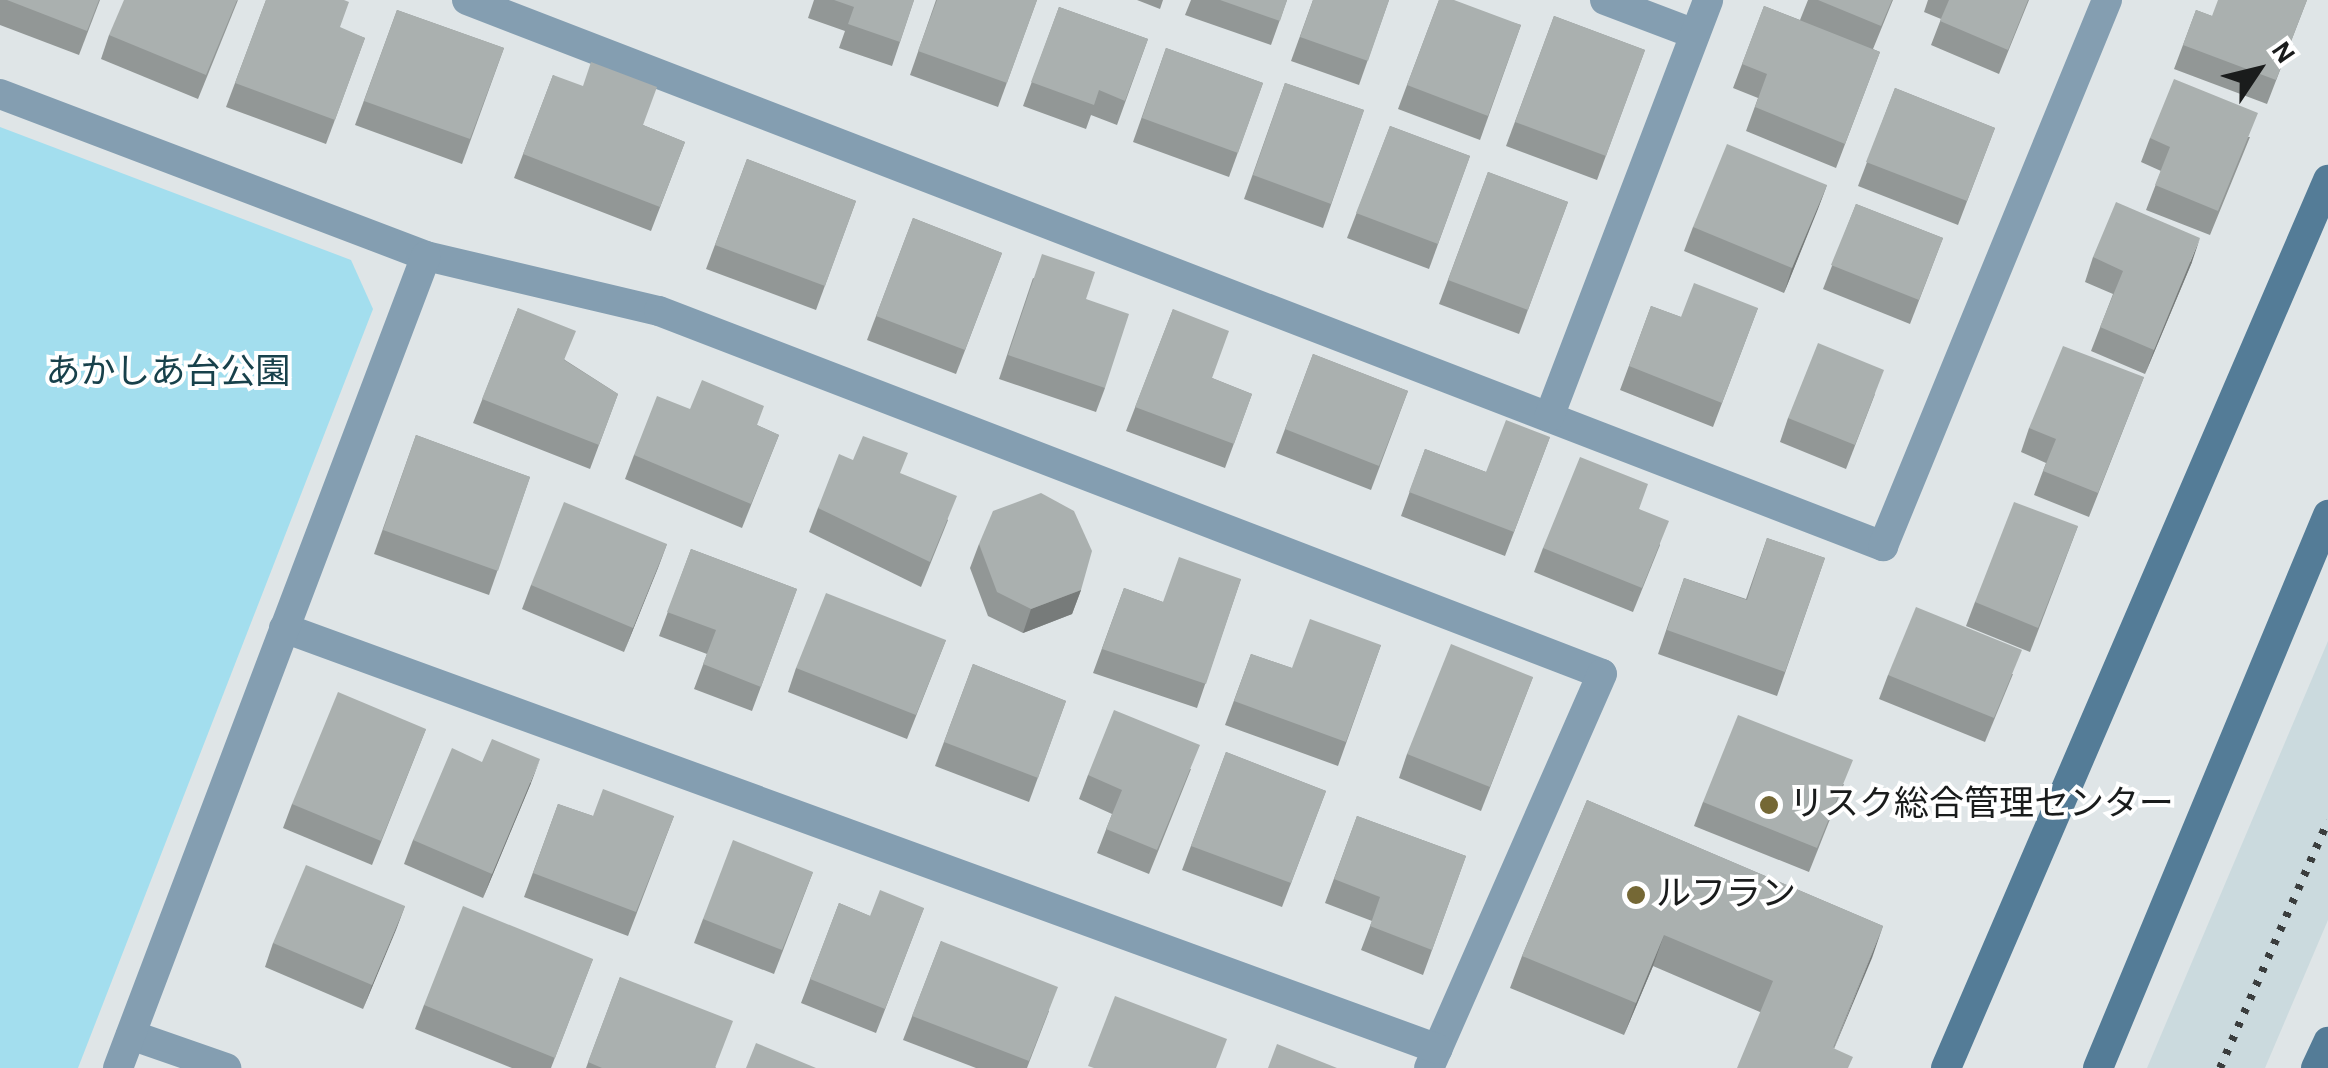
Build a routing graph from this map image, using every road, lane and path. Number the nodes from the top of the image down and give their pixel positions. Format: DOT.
graph roads {
  1 [pos="467,0"];
  2 [pos="1605,0"];
  3 [pos="1708,0"];
  4 [pos="2108,0"];
  5 [pos="1695,34"];
  6 [pos="0,94"];
  7 [pos="2328,180"];
  8 [pos="426,256"];
  9 [pos="1549,417"];
  10 [pos="2328,515"];
  11 [pos="284,628"];
  12 [pos="131,1034"];
  13 [pos="2328,1042"];
  14 [pos="1434,1059"];
  15 [pos="118,1068"];
  16 [pos="226,1068"];
  17 [pos="1946,1068"];
  18 [pos="2098,1068"];
  19 [pos="2316,1068"];
  1 -- 9 [label="street"];
  2 -- 5 [label="street"];
  3 -- 5 [label="street"];
  4 -- 9 [label="street"];
  5 -- 9 [label="street"];
  6 -- 8 [label="street"];
  7 -- 17 [label="main road"];
  8 -- 11 [label="street"];
  8 -- 14 [label="street"];
  10 -- 18 [label="main road"];
  11 -- 12 [label="street"];
  11 -- 14 [label="street"];
  12 -- 15 [label="street"];
  12 -- 16 [label="street"];
  13 -- 19 [label="main road"];
}
